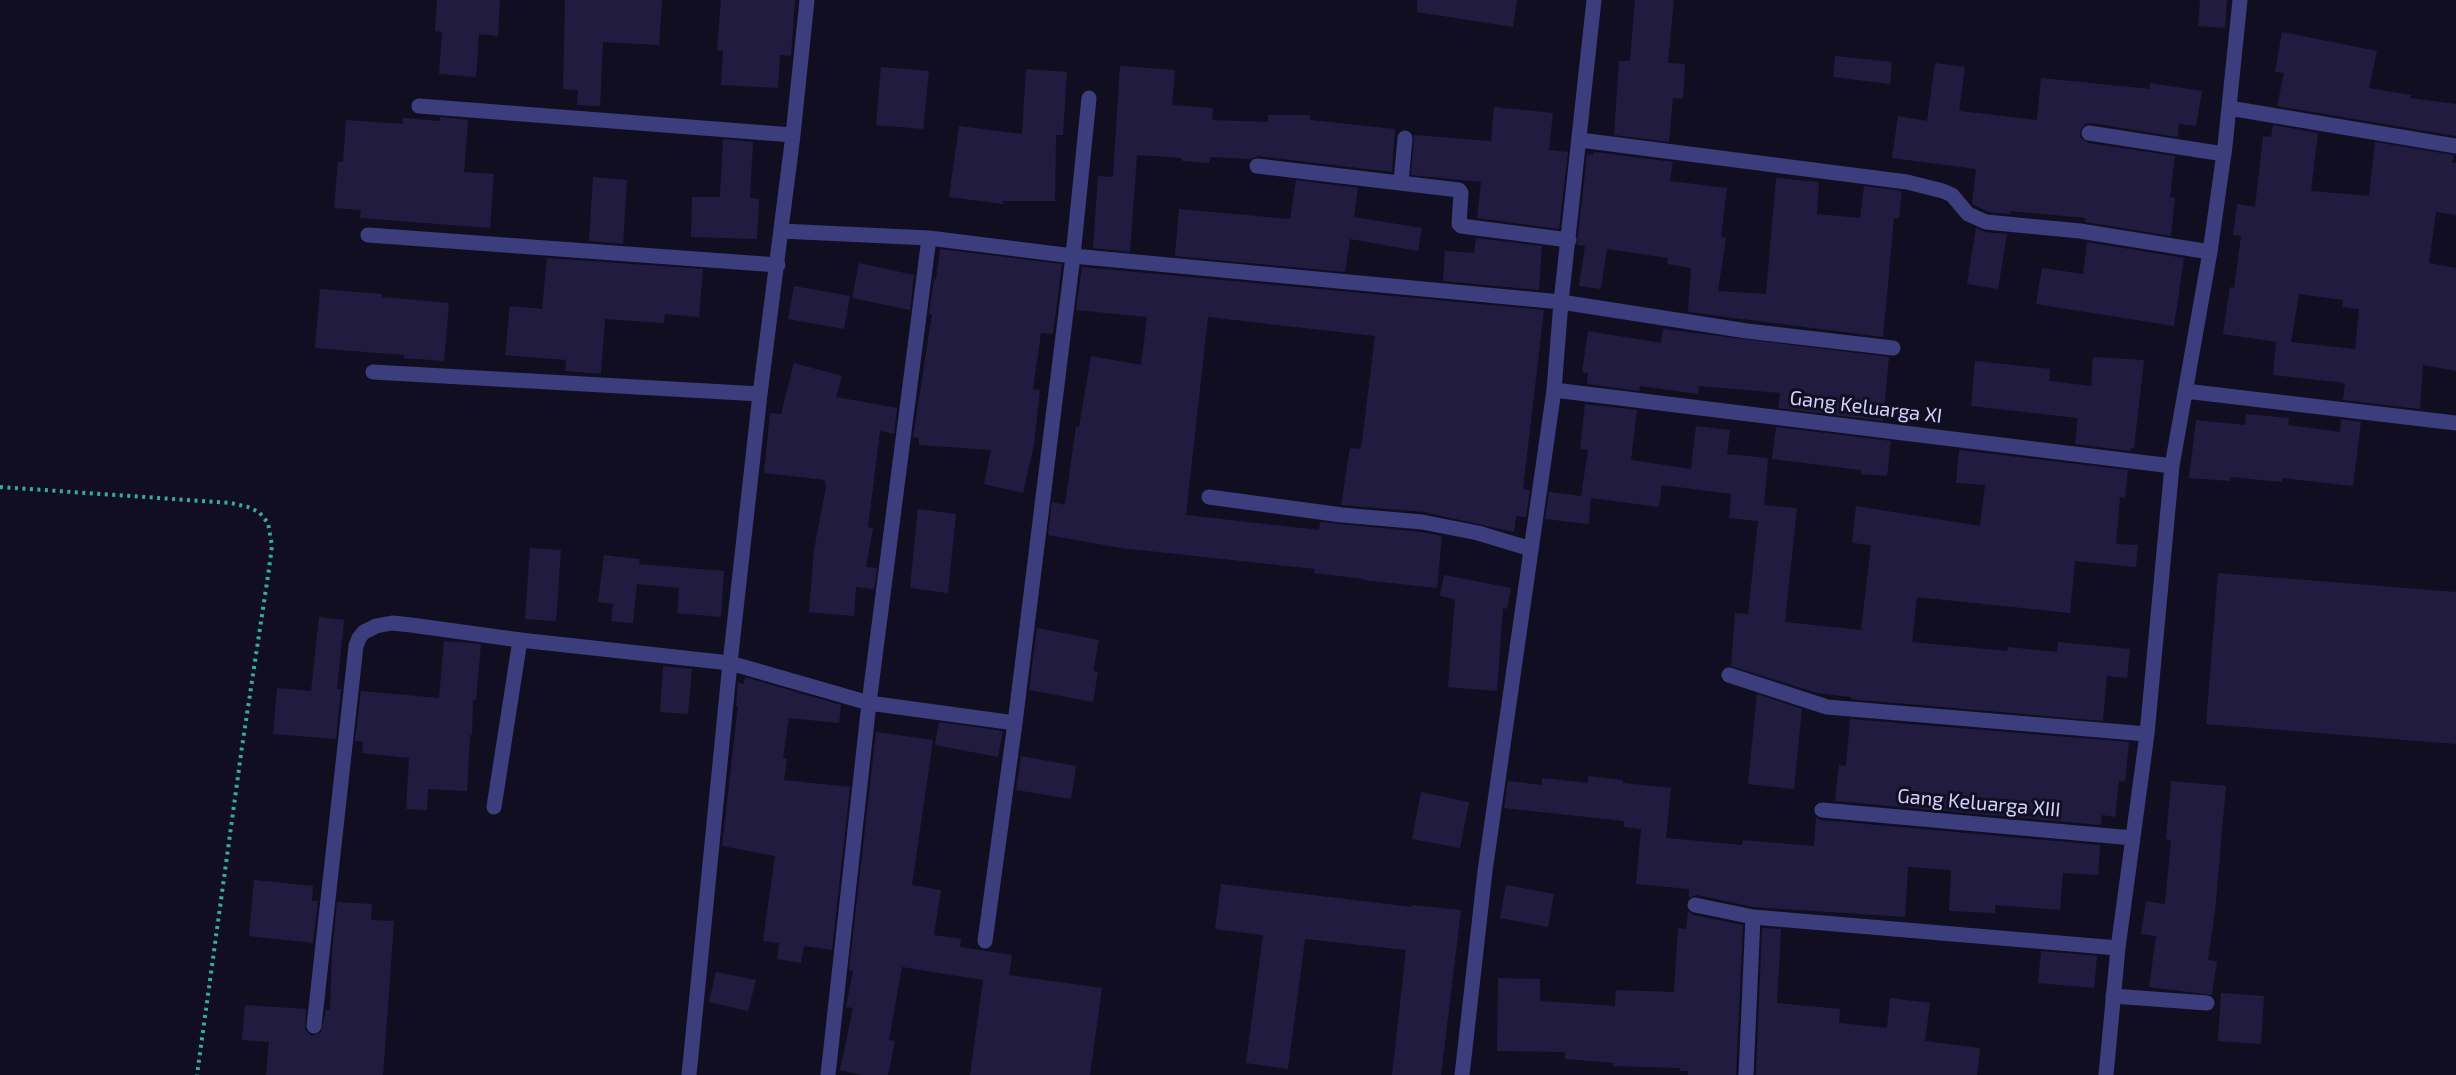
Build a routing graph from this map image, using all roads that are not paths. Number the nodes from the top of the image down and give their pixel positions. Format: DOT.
graph roads {
  1 [pos="807,0"];
  2 [pos="1594,0"];
  3 [pos="2240,0"];
  4 [pos="1089,98"];
  5 [pos="419,106"];
  6 [pos="2229,108"];
  7 [pos="2089,133"];
  8 [pos="793,135"];
  9 [pos="1405,138"];
  10 [pos="1580,140"];
  11 [pos="2456,146"];
  12 [pos="2224,154"];
  13 [pos="1257,166"];
  14 [pos="1401,182"];
  15 [pos="782,231"];
  16 [pos="368,235"];
  17 [pos="929,238"];
  18 [pos="1569,240"];
  19 [pos="2210,252"];
  20 [pos="1073,256"];
  21 [pos="778,265"];
  22 [pos="1561,302"];
  23 [pos="1893,348"];
  24 [pos="373,372"];
  25 [pos="1554,390"];
  26 [pos="2185,391"];
  27 [pos="760,394"];
  28 [pos="2456,423"];
  29 [pos="2172,466"];
  30 [pos="1209,497"];
  31 [pos="1532,549"];
  32 [pos="520,640"];
  33 [pos="730,663"];
  34 [pos="1728,675"];
  35 [pos="869,703"];
  36 [pos="1015,723"];
  37 [pos="2147,734"];
  38 [pos="494,807"];
  39 [pos="1822,810"];
  40 [pos="2133,838"];
  41 [pos="1695,905"];
  42 [pos="1753,917"];
  43 [pos="985,941"];
  44 [pos="2118,948"];
  45 [pos="2114,996"];
  46 [pos="2207,1002"];
  47 [pos="315,1026"];
  48 [pos="688,1075"];
  49 [pos="828,1075"];
  50 [pos="1462,1075"];
  51 [pos="1746,1075"];
  52 [pos="2106,1075"];
  1 -- 8 [label="street"];
  2 -- 10 [label="street"];
  3 -- 6 [label="street"];
  4 -- 20 [label="street"];
  5 -- 8 [label="street"];
  6 -- 11 [label="street"];
  6 -- 12 [label="street"];
  7 -- 12 [label="street"];
  8 -- 15 [label="street"];
  9 -- 14 [label="street"];
  10 -- 18 [label="street"];
  10 -- 19 [label="street"];
  12 -- 19 [label="street"];
  13 -- 14 [label="street"];
  14 -- 18 [label="street"];
  15 -- 17 [label="street"];
  15 -- 21 [label="street"];
  16 -- 21 [label="street"];
  17 -- 20 [label="street"];
  17 -- 35 [label="street"];
  18 -- 22 [label="street"];
  19 -- 26 [label="street"];
  20 -- 22 [label="street"];
  20 -- 36 [label="street"];
  21 -- 27 [label="street"];
  22 -- 23 [label="street"];
  22 -- 25 [label="street"];
  24 -- 27 [label="street"];
  25 -- 29 [label="street, Gang Keluarga XI"];
  25 -- 31 [label="street"];
  26 -- 28 [label="street"];
  26 -- 29 [label="street"];
  27 -- 33 [label="street"];
  29 -- 37 [label="street"];
  30 -- 31 [label="street"];
  31 -- 50 [label="street"];
  32 -- 33 [label="street"];
  32 -- 38 [label="street"];
  32 -- 47 [label="street"];
  33 -- 35 [label="street"];
  33 -- 48 [label="street"];
  34 -- 37 [label="street"];
  35 -- 36 [label="street"];
  35 -- 49 [label="street"];
  36 -- 43 [label="street"];
  37 -- 40 [label="street"];
  39 -- 40 [label="street, Gang Keluarga XIII"];
  40 -- 44 [label="street"];
  41 -- 42 [label="street"];
  42 -- 44 [label="street"];
  42 -- 51 [label="street"];
  44 -- 45 [label="street"];
  45 -- 46 [label="street"];
  45 -- 52 [label="street"];
}
